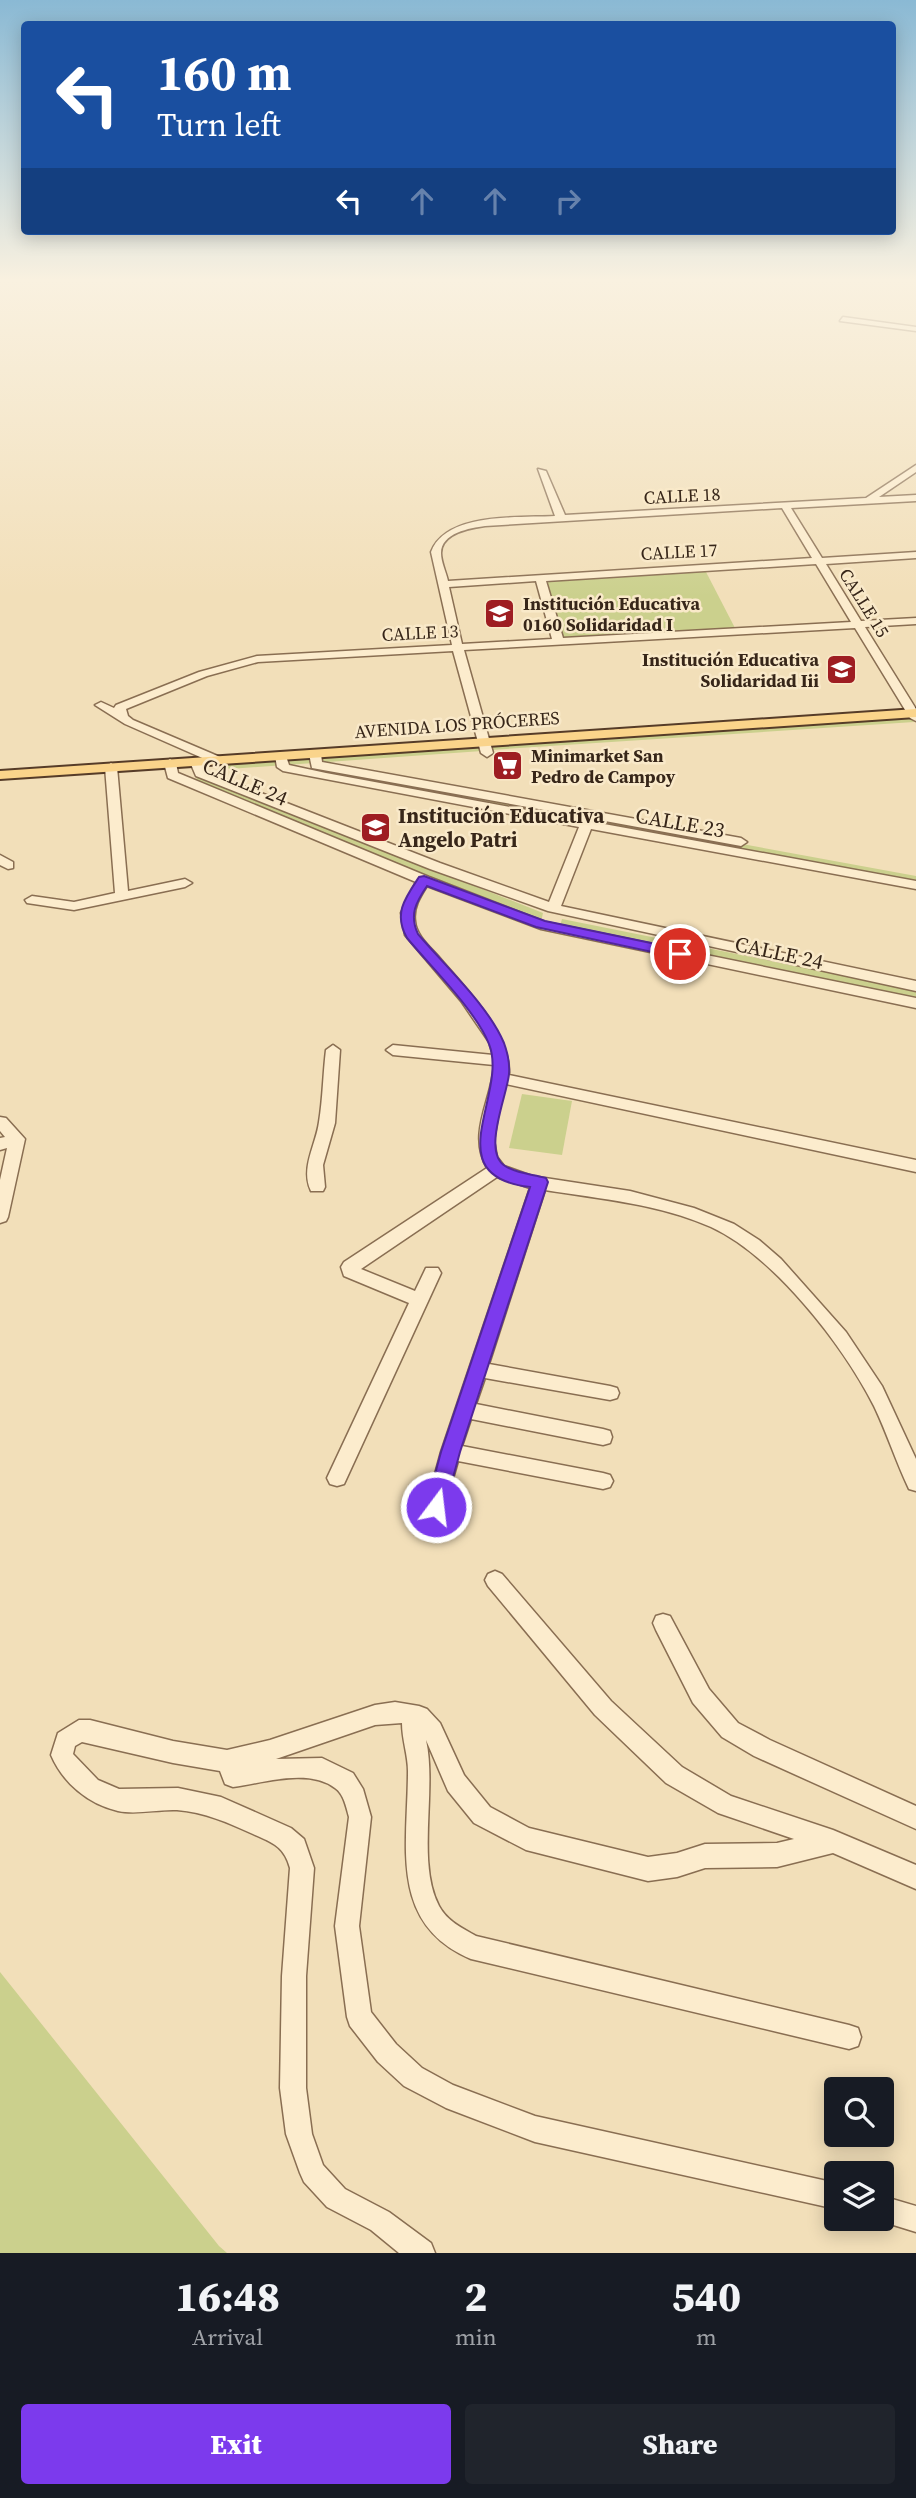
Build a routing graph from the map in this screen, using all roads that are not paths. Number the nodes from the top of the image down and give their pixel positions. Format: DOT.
graph roads {
  1 [pos="916,468"];
  2 [pos="541,471"];
  3 [pos="916,498"];
  4 [pos="867,501"];
  5 [pos="785,506"];
  6 [pos="561,518"];
  7 [pos="916,555"];
  8 [pos="817,562"];
  9 [pos="540,578"];
  10 [pos="444,584"];
  11 [pos="916,621"];
  12 [pos="857,625"];
  13 [pos="559,643"];
  14 [pos="458,649"];
  15 [pos="101,705"];
  16 [pos="915,717"];
  17 [pos="125,719"];
  18 [pos="486,748"];
  19 [pos="316,759"];
  20 [pos="216,760"];
  21 [pos="282,762"];
  22 [pos="198,767"];
  23 [pos="171,769"];
  24 [pos="111,773"];
  25 [pos="0,775"];
  26 [pos="0,786"];
  27 [pos="588,820"];
  28 [pos="916,874"];
  29 [pos="424,880"];
  30 [pos="185,883"];
  31 [pos="916,885"];
  32 [pos="122,896"];
  33 [pos="32,900"];
  34 [pos="553,908"];
  35 [pos="916,986"];
  36 [pos="916,1003"];
  37 [pos="333,1050"];
  38 [pos="393,1050"];
  39 [pos="502,1060"];
  40 [pos="501,1078"];
  41 [pos="0,1122"];
  42 [pos="18,1139"];
  43 [pos="0,1144"];
  44 [pos="916,1166"];
  45 [pos="497,1169"];
  46 [pos="540,1182"];
  47 [pos="317,1187"];
  48 [pos="0,1217"];
  49 [pos="432,1273"];
  50 [pos="420,1300"];
  51 [pos="478,1370"];
  52 [pos="610,1393"];
  53 [pos="465,1410"];
  54 [pos="603,1437"];
  55 [pos="451,1452"];
  56 [pos="338,1478"];
  57 [pos="603,1481"];
  58 [pos="916,1483"];
  59 [pos="436,1507"];
  60 [pos="495,1580"];
  61 [pos="663,1623"];
  62 [pos="414,1715"];
  63 [pos="227,1761"];
  64 [pos="916,1818"];
  65 [pos="833,1841"];
  66 [pos="916,1877"];
  67 [pos="849,2037"];
  68 [pos="824,2193"];
  69 [pos="894,2213"];
  70 [pos="916,2219"];
  71 [pos="421,2253"];
  1 -- 4 [label="street"];
  2 -- 6 [label="street"];
  3 -- 4 [label="street, CALLE 18"];
  4 -- 5 [label="street, CALLE 18"];
  5 -- 6 [label="street, CALLE 18"];
  5 -- 8 [label="street, CALLE 15"];
  6 -- 10 [label="street, CALLE 18"];
  7 -- 8 [label="street, CALLE 17"];
  8 -- 9 [label="street, CALLE 17"];
  8 -- 12 [label="street, CALLE 15"];
  9 -- 10 [label="street, CALLE 17"];
  9 -- 13 [label="street"];
  10 -- 14 [label="street"];
  11 -- 12 [label="street, CALLE 13"];
  12 -- 13 [label="street, CALLE 13"];
  12 -- 16 [label="street, CALLE 15"];
  13 -- 14 [label="street, CALLE 13"];
  14 -- 17 [label="street, CALLE 13"];
  14 -- 18 [label="street"];
  15 -- 17 [label="street"];
  16 -- 18 [label="main road, AVENIDA LOS PRÓCERES"];
  17 -- 20 [label="street"];
  18 -- 19 [label="main road, AVENIDA LOS PRÓCERES"];
  19 -- 21 [label="main road, AVENIDA LOS PRÓCERES"];
  19 -- 27 [label="street, CALLE 23"];
  20 -- 21 [label="main road, AVENIDA LOS PRÓCERES"];
  20 -- 22 [label="main road, AVENIDA LOS PRÓCERES"];
  21 -- 22 [label="main road, AVENIDA LOS PRÓCERES"];
  21 -- 27 [label="street, CALLE 23"];
  22 -- 23 [label="main road, AVENIDA LOS PRÓCERES"];
  22 -- 34 [label="street, CALLE 24"];
  23 -- 24 [label="main road, AVENIDA LOS PRÓCERES"];
  23 -- 29 [label="street, CALLE 24"];
  24 -- 25 [label="main road, AVENIDA LOS PRÓCERES"];
  24 -- 26 [label="main road, AVENIDA LOS PRÓCERES"];
  24 -- 32 [label="street"];
  27 -- 28 [label="street, CALLE 23"];
  27 -- 31 [label="street, CALLE 23"];
  27 -- 34 [label="street"];
  29 -- 36 [label="street, CALLE 24"];
  29 -- 39 [label="street"];
  30 -- 32 [label="street"];
  32 -- 33 [label="street"];
  34 -- 35 [label="street, CALLE 24"];
  37 -- 47 [label="street"];
  38 -- 39 [label="street"];
  39 -- 40 [label="street"];
  40 -- 44 [label="street"];
  40 -- 45 [label="street"];
  41 -- 42 [label="street"];
  42 -- 43 [label="street"];
  42 -- 48 [label="street"];
  45 -- 46 [label="street"];
  45 -- 50 [label="street"];
  46 -- 51 [label="street"];
  46 -- 58 [label="street"];
  49 -- 50 [label="street"];
  50 -- 56 [label="street"];
  51 -- 52 [label="street"];
  51 -- 53 [label="street"];
  53 -- 54 [label="street"];
  53 -- 55 [label="street"];
  55 -- 57 [label="street"];
  55 -- 59 [label="street"];
  60 -- 65 [label="street"];
  61 -- 64 [label="street"];
  62 -- 63 [label="street"];
  62 -- 65 [label="street"];
  62 -- 67 [label="street"];
  63 -- 68 [label="street"];
  63 -- 71 [label="street"];
  65 -- 66 [label="street"];
  69 -- 70 [label="street"];
}
